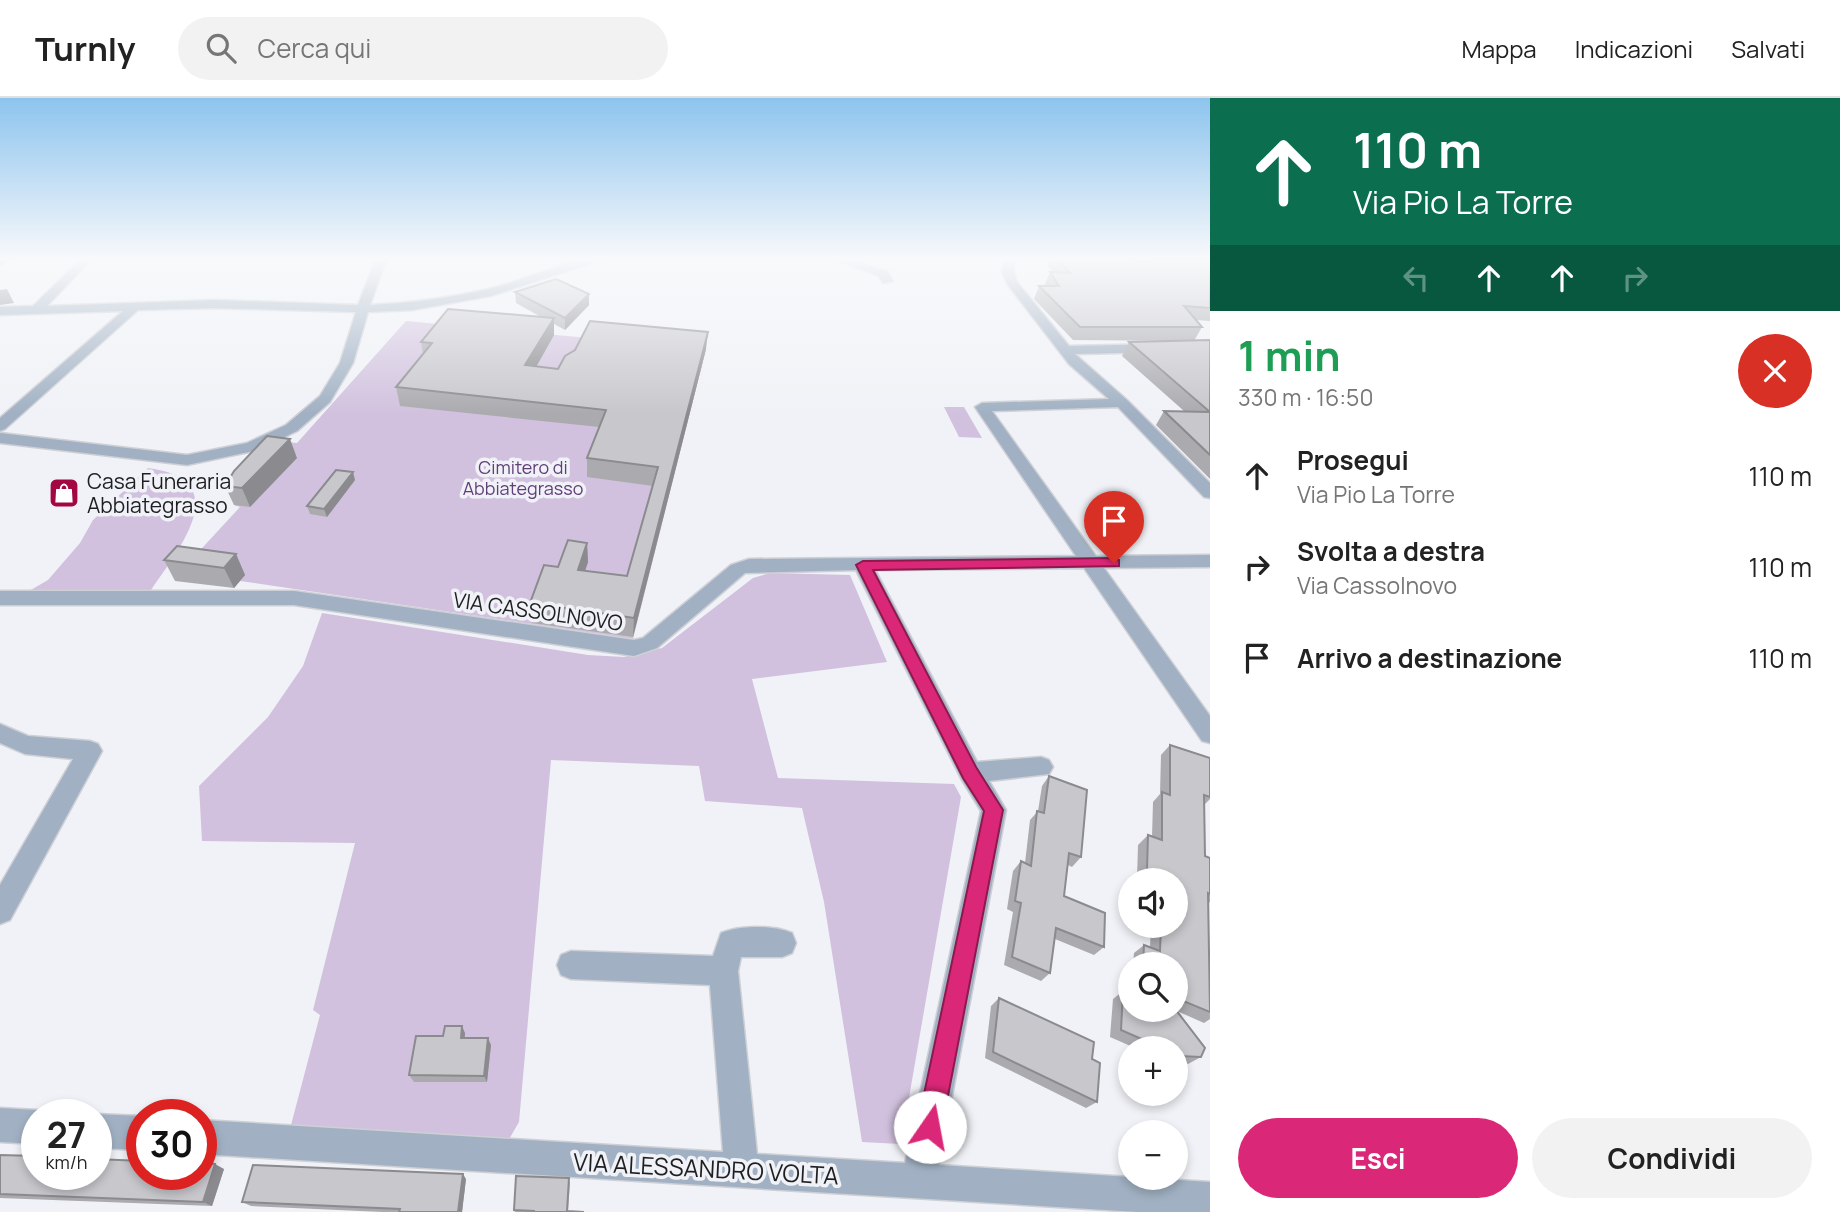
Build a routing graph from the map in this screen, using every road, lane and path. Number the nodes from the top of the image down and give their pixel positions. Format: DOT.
graph roads {
  1 [pos="36,310"];
  2 [pos="131,310"];
  3 [pos="363,310"];
  4 [pos="1034,310"];
  5 [pos="0,311"];
  6 [pos="1210,347"];
  7 [pos="1066,350"];
  8 [pos="1122,403"];
  9 [pos="0,426"];
  10 [pos="0,438"];
  11 [pos="1210,493"];
  12 [pos="1210,561"];
  13 [pos="1090,563"];
  14 [pos="863,565"];
  15 [pos="0,598"];
  16 [pos="0,733"];
  17 [pos="1210,734"];
  18 [pos="1041,767"];
  19 [pos="970,773"];
  20 [pos="0,911"];
  21 [pos="782,943"];
  22 [pos="571,965"];
  23 [pos="723,971"];
  24 [pos="0,1125"];
  25 [pos="21,1126"];
  26 [pos="217,1138"];
  27 [pos="742,1170"];
  28 [pos="919,1180"];
  29 [pos="1210,1199"];
  1 -- 5 [label="street"];
  2 -- 9 [label="street"];
  3 -- 10 [label="street"];
  4 -- 7 [label="street"];
  6 -- 7 [label="street"];
  7 -- 8 [label="street"];
  8 -- 11 [label="street"];
  8 -- 13 [label="street"];
  12 -- 13 [label="street, VIA CASSOLNOVO"];
  13 -- 14 [label="street, VIA CASSOLNOVO"];
  13 -- 17 [label="street"];
  14 -- 15 [label="street, VIA CASSOLNOVO"];
  14 -- 19 [label="street"];
  16 -- 20 [label="street"];
  18 -- 19 [label="street"];
  19 -- 28 [label="street"];
  21 -- 23 [label="street"];
  22 -- 23 [label="street"];
  23 -- 27 [label="street"];
  24 -- 25 [label="street"];
  26 -- 27 [label="street, VIA ALESSANDRO VOLTA"];
  27 -- 28 [label="street, VIA ALESSANDRO VOLTA"];
  28 -- 29 [label="street, VIA ALESSANDRO VOLTA"];
}
